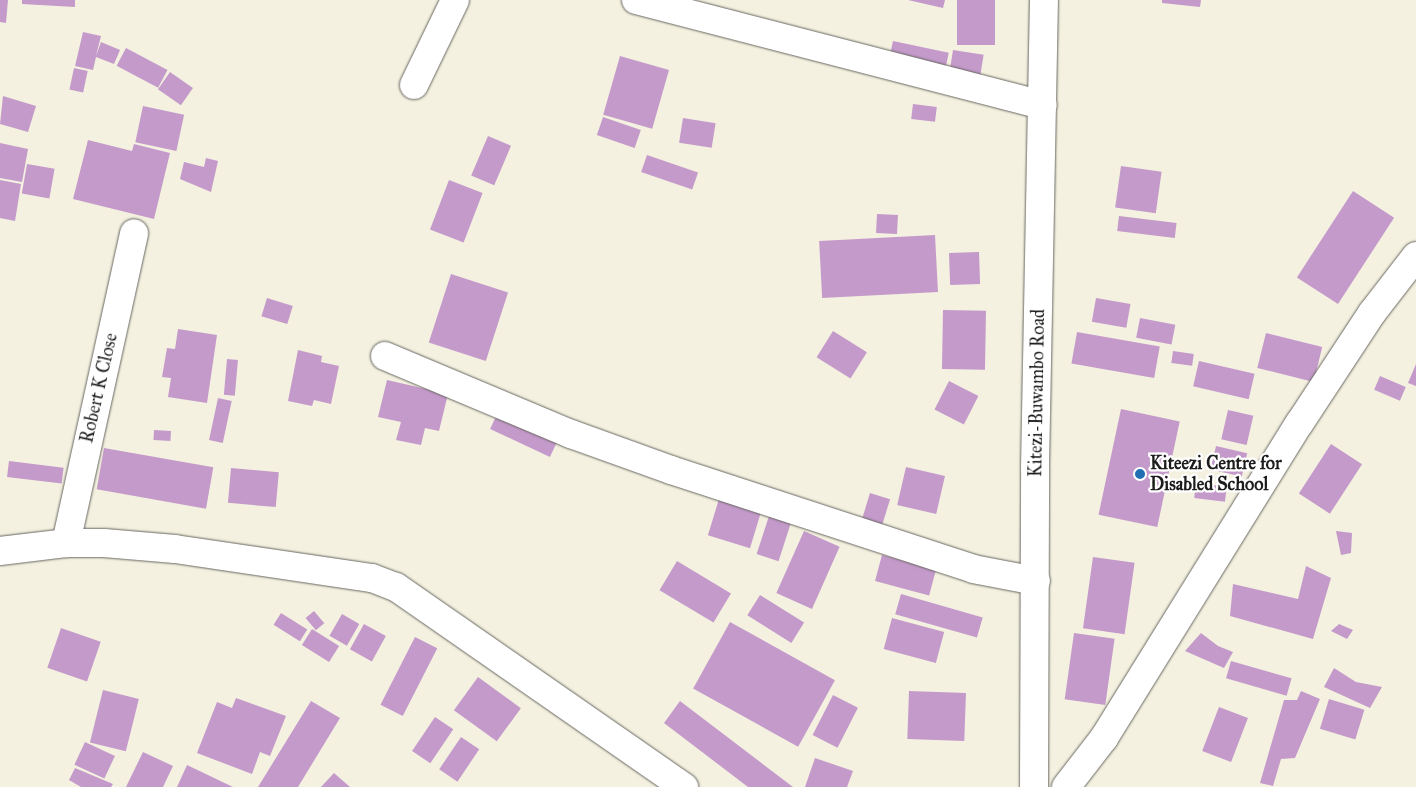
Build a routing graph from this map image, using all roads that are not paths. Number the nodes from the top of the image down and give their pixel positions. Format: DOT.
graph roads {
  1 [pos="455,0"];
  2 [pos="636,0"];
  3 [pos="1044,0"];
  4 [pos="414,84"];
  5 [pos="1043,105"];
  6 [pos="134,233"];
  7 [pos="1412,266"];
  8 [pos="385,356"];
  9 [pos="66,543"];
  10 [pos="0,551"];
  11 [pos="1036,581"];
  12 [pos="684,787"];
  13 [pos="1034,787"];
  14 [pos="1066,787"];
  1 -- 4 [label="street"];
  2 -- 5 [label="street"];
  3 -- 5 [label="street, Kitezi-Buwambo Road"];
  5 -- 11 [label="street, Kitezi-Buwambo Road"];
  6 -- 9 [label="street, Robert K Close"];
  7 -- 14 [label="street"];
  8 -- 11 [label="street"];
  9 -- 10 [label="street"];
  9 -- 12 [label="street"];
  11 -- 13 [label="street, Kitezi-Buwambo Road"];
}
